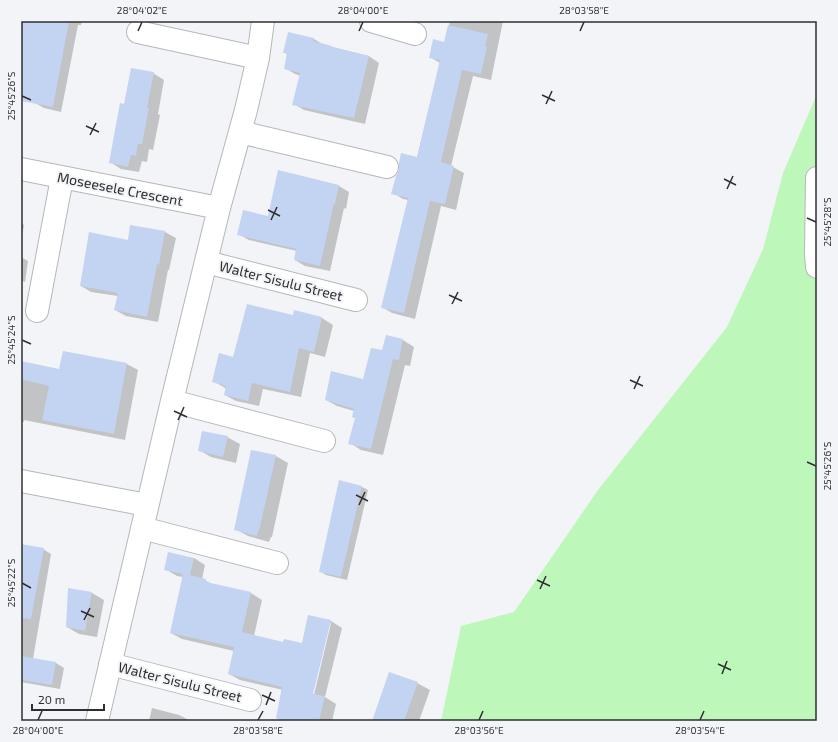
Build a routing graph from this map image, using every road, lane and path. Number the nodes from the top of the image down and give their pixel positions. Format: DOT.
graph roads {
  1 [pos="263,21"];
  2 [pos="371,21"];
  3 [pos="138,32"];
  4 [pos="415,34"];
  5 [pos="258,58"];
  6 [pos="240,132"];
  7 [pos="386,167"];
  8 [pos="21,170"];
  9 [pos="62,178"];
  10 [pos="817,178"];
  11 [pos="219,208"];
  12 [pos="206,262"];
  13 [pos="817,267"];
  14 [pos="356,300"];
  15 [pos="37,311"];
  16 [pos="172,401"];
  17 [pos="324,441"];
  18 [pos="21,481"];
  19 [pos="147,505"];
  20 [pos="142,528"];
  21 [pos="277,563"];
  22 [pos="110,664"];
  23 [pos="250,700"];
  24 [pos="97,721"];
  1 -- 5 [label="street, Walter Sisulu Street"];
  2 -- 4 [label="street"];
  3 -- 5 [label="street"];
  5 -- 6 [label="street, Walter Sisulu Street"];
  6 -- 7 [label="street"];
  6 -- 11 [label="street, Walter Sisulu Street"];
  8 -- 9 [label="street, Moseesele Crescent"];
  9 -- 11 [label="street, Moseesele Crescent"];
  9 -- 15 [label="street"];
  10 -- 13 [label="street"];
  11 -- 12 [label="street, Walter Sisulu Street"];
  12 -- 14 [label="street, Walter Sisulu Street"];
  12 -- 16 [label="street, Walter Sisulu Street"];
  16 -- 17 [label="street"];
  16 -- 19 [label="street, Walter Sisulu Street"];
  18 -- 19 [label="street"];
  19 -- 20 [label="street, Walter Sisulu Street"];
  20 -- 21 [label="street"];
  20 -- 22 [label="street, Walter Sisulu Street"];
  22 -- 23 [label="street, Walter Sisulu Street"];
  22 -- 24 [label="street, Walter Sisulu Street"];
}
